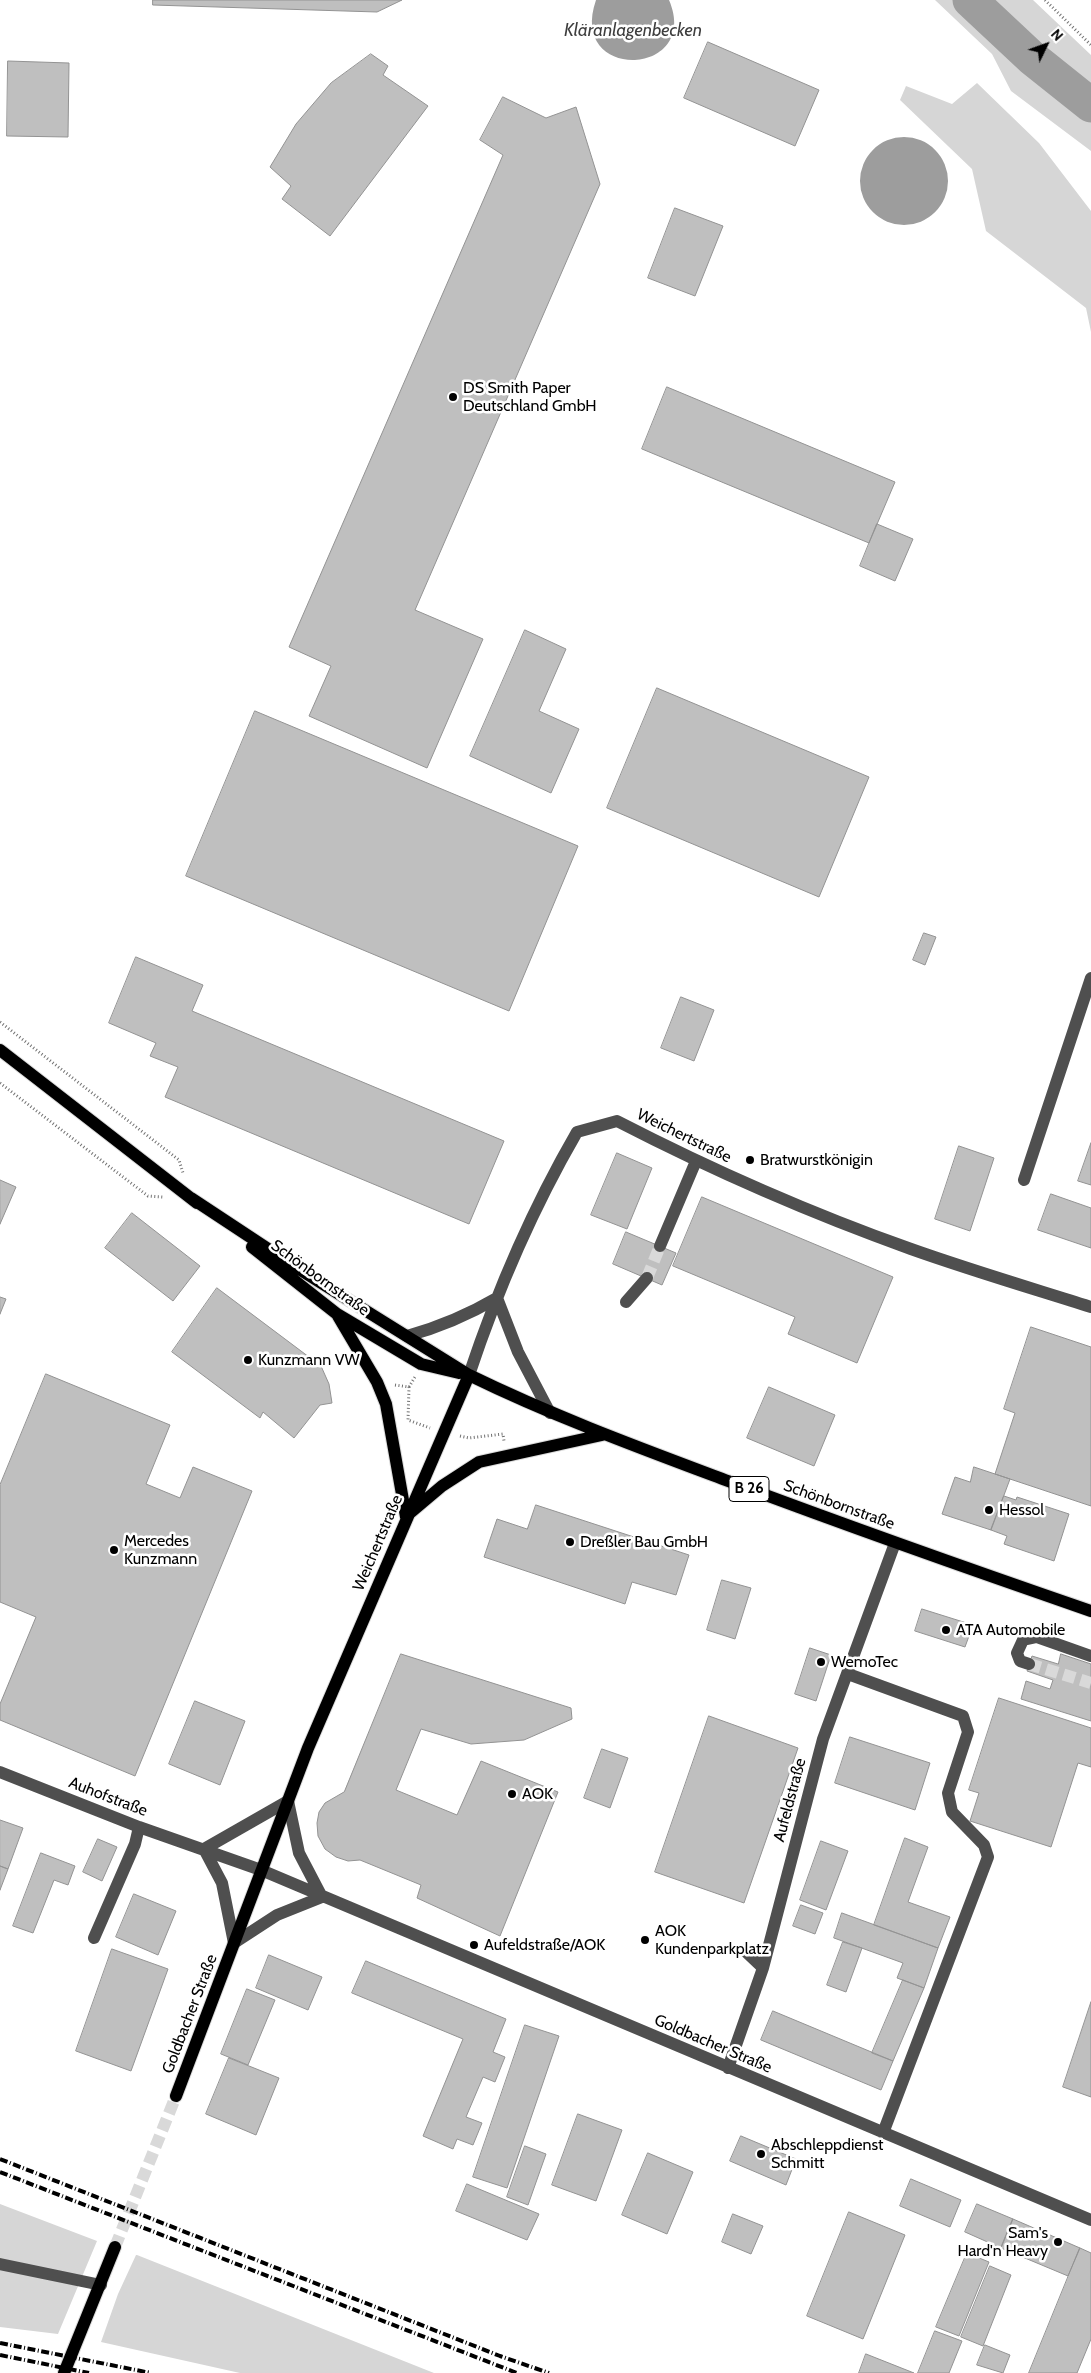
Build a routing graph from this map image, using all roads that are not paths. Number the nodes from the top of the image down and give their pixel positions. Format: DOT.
graph roads {
  1 [pos="1091,978"];
  2 [pos="0,1050"];
  3 [pos="696,1162"];
  4 [pos="1024,1180"];
  5 [pos="191,1198"];
  6 [pos="660,1246"];
  7 [pos="647,1278"];
  8 [pos="498,1298"];
  9 [pos="626,1302"];
  10 [pos="1091,1307"];
  11 [pos="337,1314"];
  12 [pos="407,1336"];
  13 [pos="469,1375"];
  14 [pos="550,1412"];
  15 [pos="602,1434"];
  16 [pos="406,1516"];
  17 [pos="895,1544"];
  18 [pos="1091,1611"];
  19 [pos="1091,1656"];
  20 [pos="1029,1664"];
  21 [pos="848,1674"];
  22 [pos="0,1772"];
  23 [pos="288,1801"];
  24 [pos="139,1827"];
  25 [pos="204,1849"];
  26 [pos="261,1870"];
  27 [pos="322,1897"];
  28 [pos="94,1938"];
  29 [pos="234,1943"];
  30 [pos="744,1950"];
  31 [pos="763,1968"];
  32 [pos="728,2068"];
  33 [pos="176,2096"];
  34 [pos="883,2133"];
  35 [pos="1091,2220"];
  36 [pos="115,2247"];
  37 [pos="0,2264"];
  38 [pos="101,2285"];
  39 [pos="64,2373"];
  1 -- 4 [label="street"];
  2 -- 5 [label="main road, Schönbornstraße"];
  3 -- 6 [label="street"];
  3 -- 8 [label="street, Weichertstraße"];
  3 -- 10 [label="street, Weichertstraße"];
  5 -- 11 [label="main road, Schönbornstraße"];
  5 -- 12 [label="main road, Schönbornstraße"];
  7 -- 9 [label="street"];
  8 -- 12 [label="street"];
  8 -- 13 [label="street, Weichertstraße"];
  8 -- 14 [label="street"];
  11 -- 13 [label="main road, Schönbornstraße"];
  11 -- 16 [label="main road"];
  12 -- 13 [label="main road, Schönbornstraße"];
  13 -- 14 [label="main road, Schönbornstraße / B 26"];
  13 -- 16 [label="main road, Weichertstraße"];
  14 -- 15 [label="main road, Schönbornstraße / B 26"];
  15 -- 16 [label="main road"];
  15 -- 17 [label="main road, Schönbornstraße / B 26"];
  16 -- 23 [label="main road, Weichertstraße"];
  17 -- 18 [label="main road, Schönbornstraße / B 26"];
  17 -- 21 [label="street, Aufeldstraße"];
  19 -- 20 [label="street"];
  21 -- 31 [label="street, Aufeldstraße"];
  21 -- 34 [label="street"];
  22 -- 24 [label="street, Auhofstraße"];
  23 -- 25 [label="street"];
  23 -- 26 [label="main road, Weichertstraße"];
  23 -- 27 [label="street"];
  24 -- 25 [label="street, Auhofstraße"];
  24 -- 28 [label="street"];
  25 -- 26 [label="street, Auhofstraße"];
  25 -- 29 [label="street"];
  26 -- 27 [label="street, Goldbacher Straße"];
  26 -- 29 [label="main road, Goldbacher Straße"];
  27 -- 29 [label="street, Goldbacher Straße"];
  27 -- 32 [label="street, Goldbacher Straße"];
  29 -- 33 [label="main road, Goldbacher Straße"];
  30 -- 31 [label="street"];
  31 -- 32 [label="street, Aufeldstraße"];
  32 -- 34 [label="street, Goldbacher Straße"];
  34 -- 35 [label="street, Goldbacher Straße"];
  36 -- 38 [label="main road"];
  37 -- 38 [label="street"];
  38 -- 39 [label="main road"];
}
